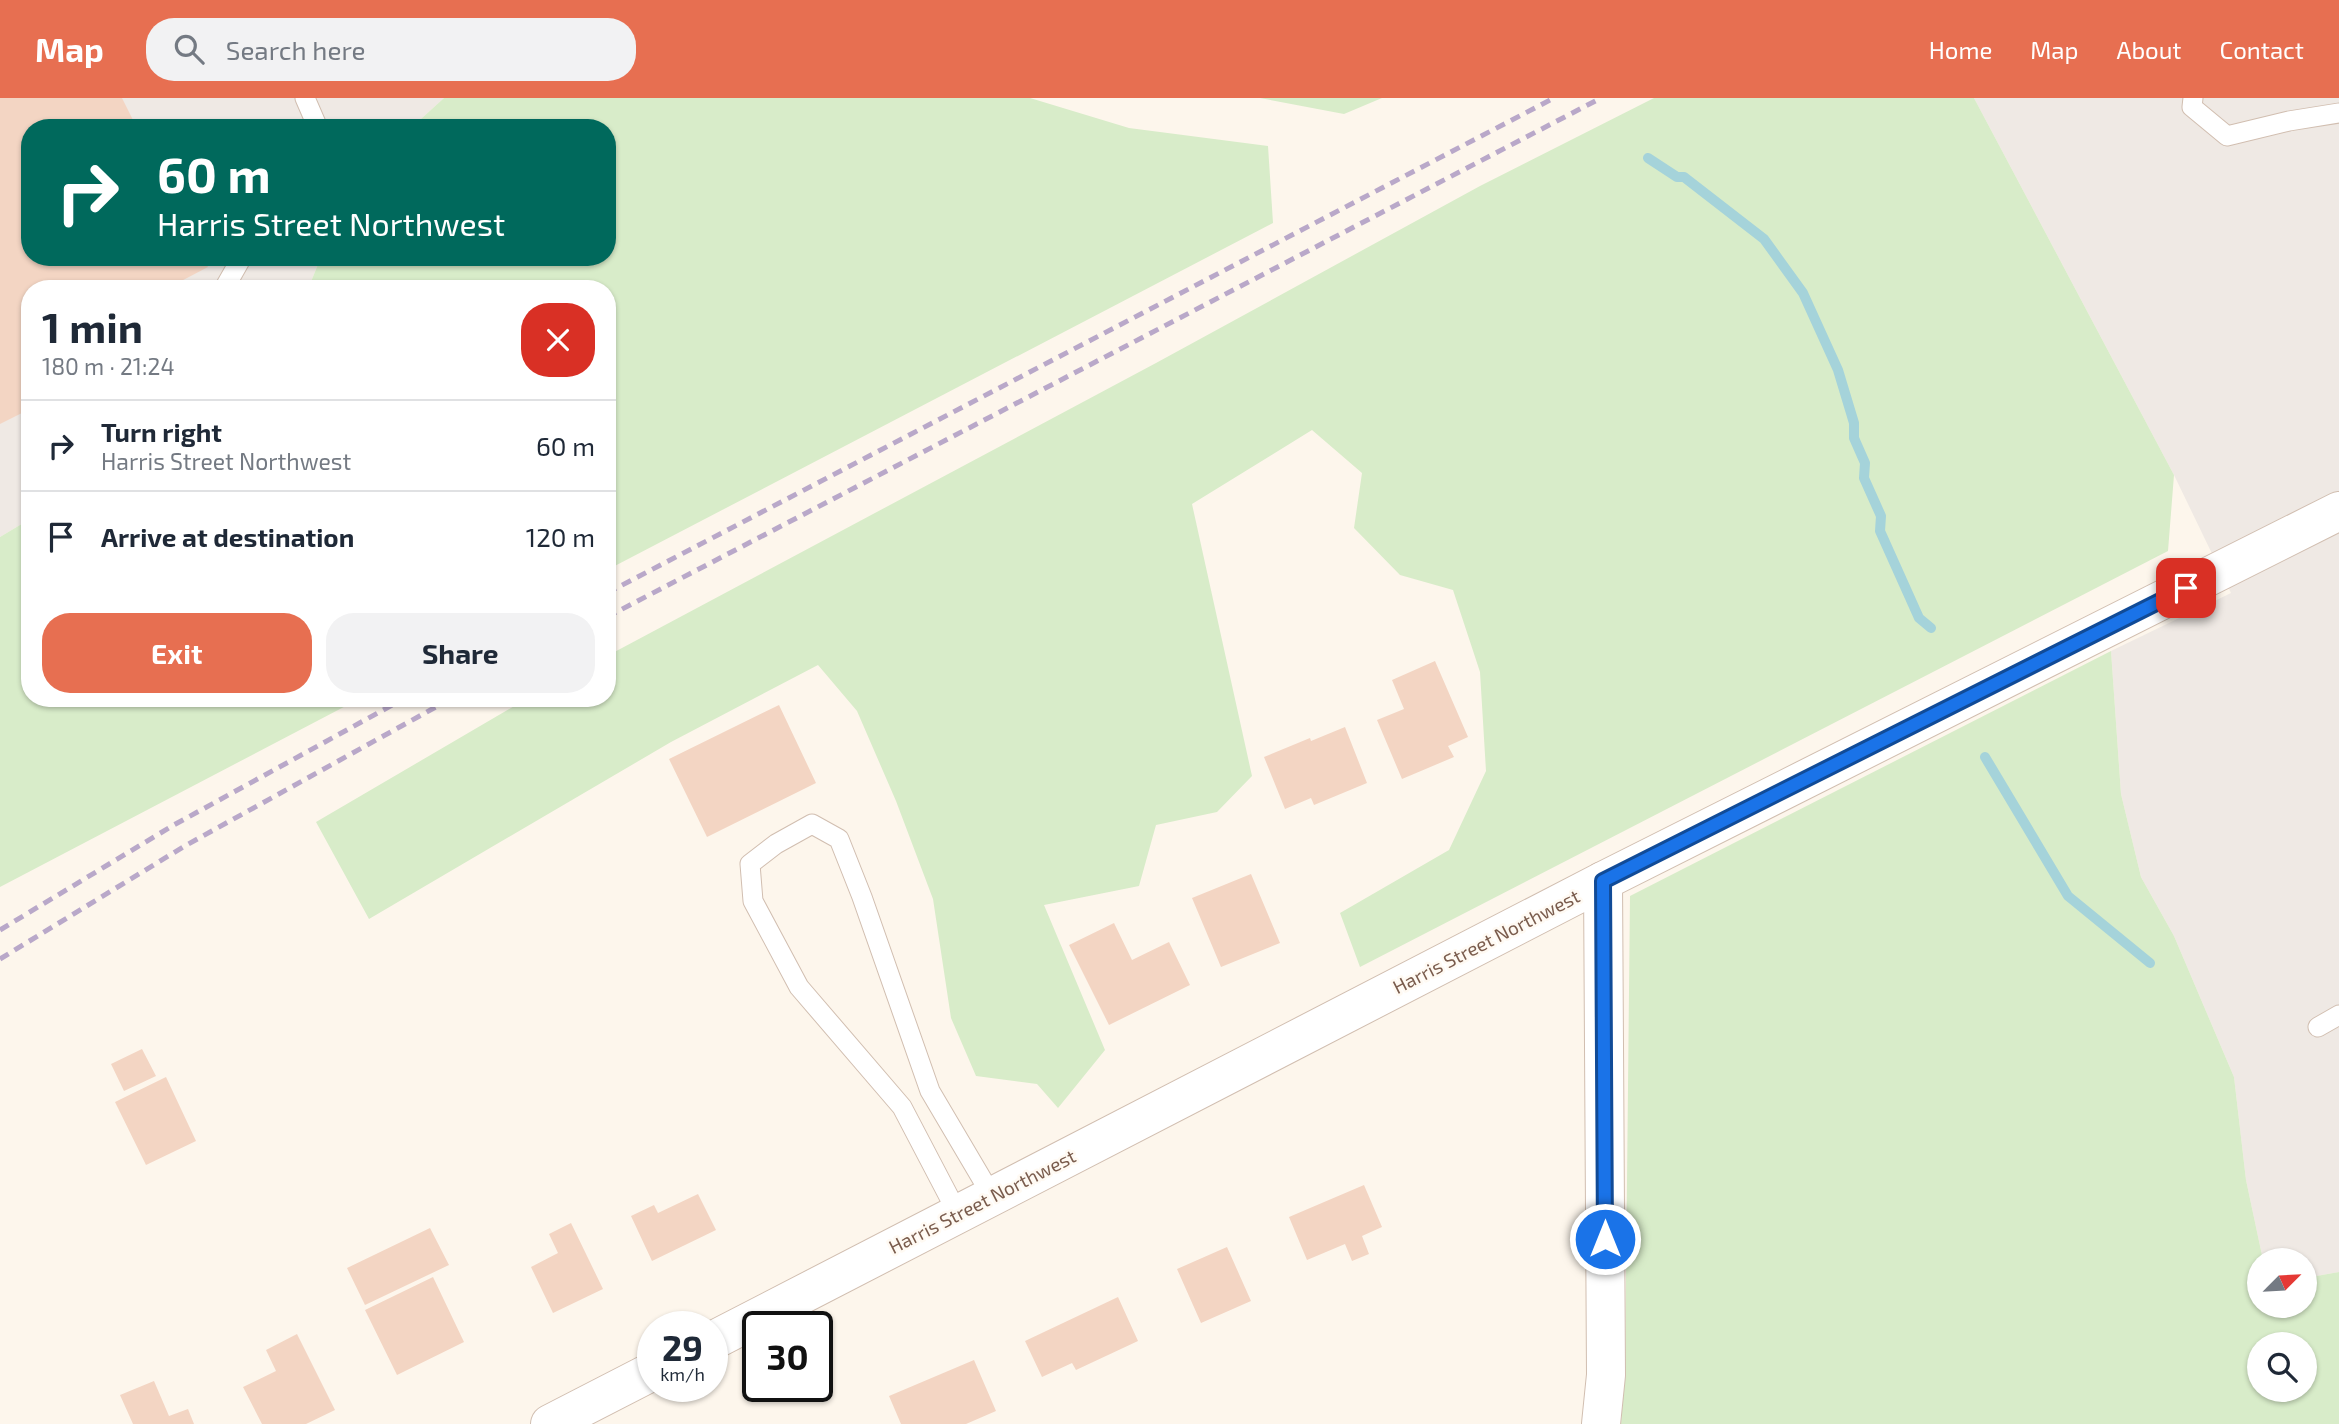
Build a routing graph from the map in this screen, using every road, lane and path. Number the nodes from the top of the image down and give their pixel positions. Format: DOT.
graph roads {
  1 [pos="305,98"];
  2 [pos="2193,98"];
  3 [pos="2339,113"];
  4 [pos="314,119"];
  5 [pos="2337,518"];
  6 [pos="1603,881"];
  7 [pos="2339,1015"];
  8 [pos="2318,1027"];
  9 [pos="930,1091"];
  10 [pos="902,1107"];
  11 [pos="992,1196"];
  12 [pos="958,1214"];
  13 [pos="728,1332"];
  14 [pos="637,1379"];
  15 [pos="550,1424"];
  16 [pos="1601,1424"];
  1 -- 4 [label="lane"];
  2 -- 3 [label="lane"];
  5 -- 6 [label="street, Harris Street Northwest"];
  6 -- 11 [label="street, Harris Street Northwest"];
  6 -- 16 [label="street"];
  7 -- 8 [label="lane"];
  9 -- 10 [label="lane"];
  9 -- 10 [label="lane"];
  9 -- 11 [label="lane"];
  10 -- 12 [label="lane"];
  11 -- 12 [label="street, Harris Street Northwest"];
  12 -- 13 [label="street, Harris Street Northwest"];
  14 -- 15 [label="street"];
}
